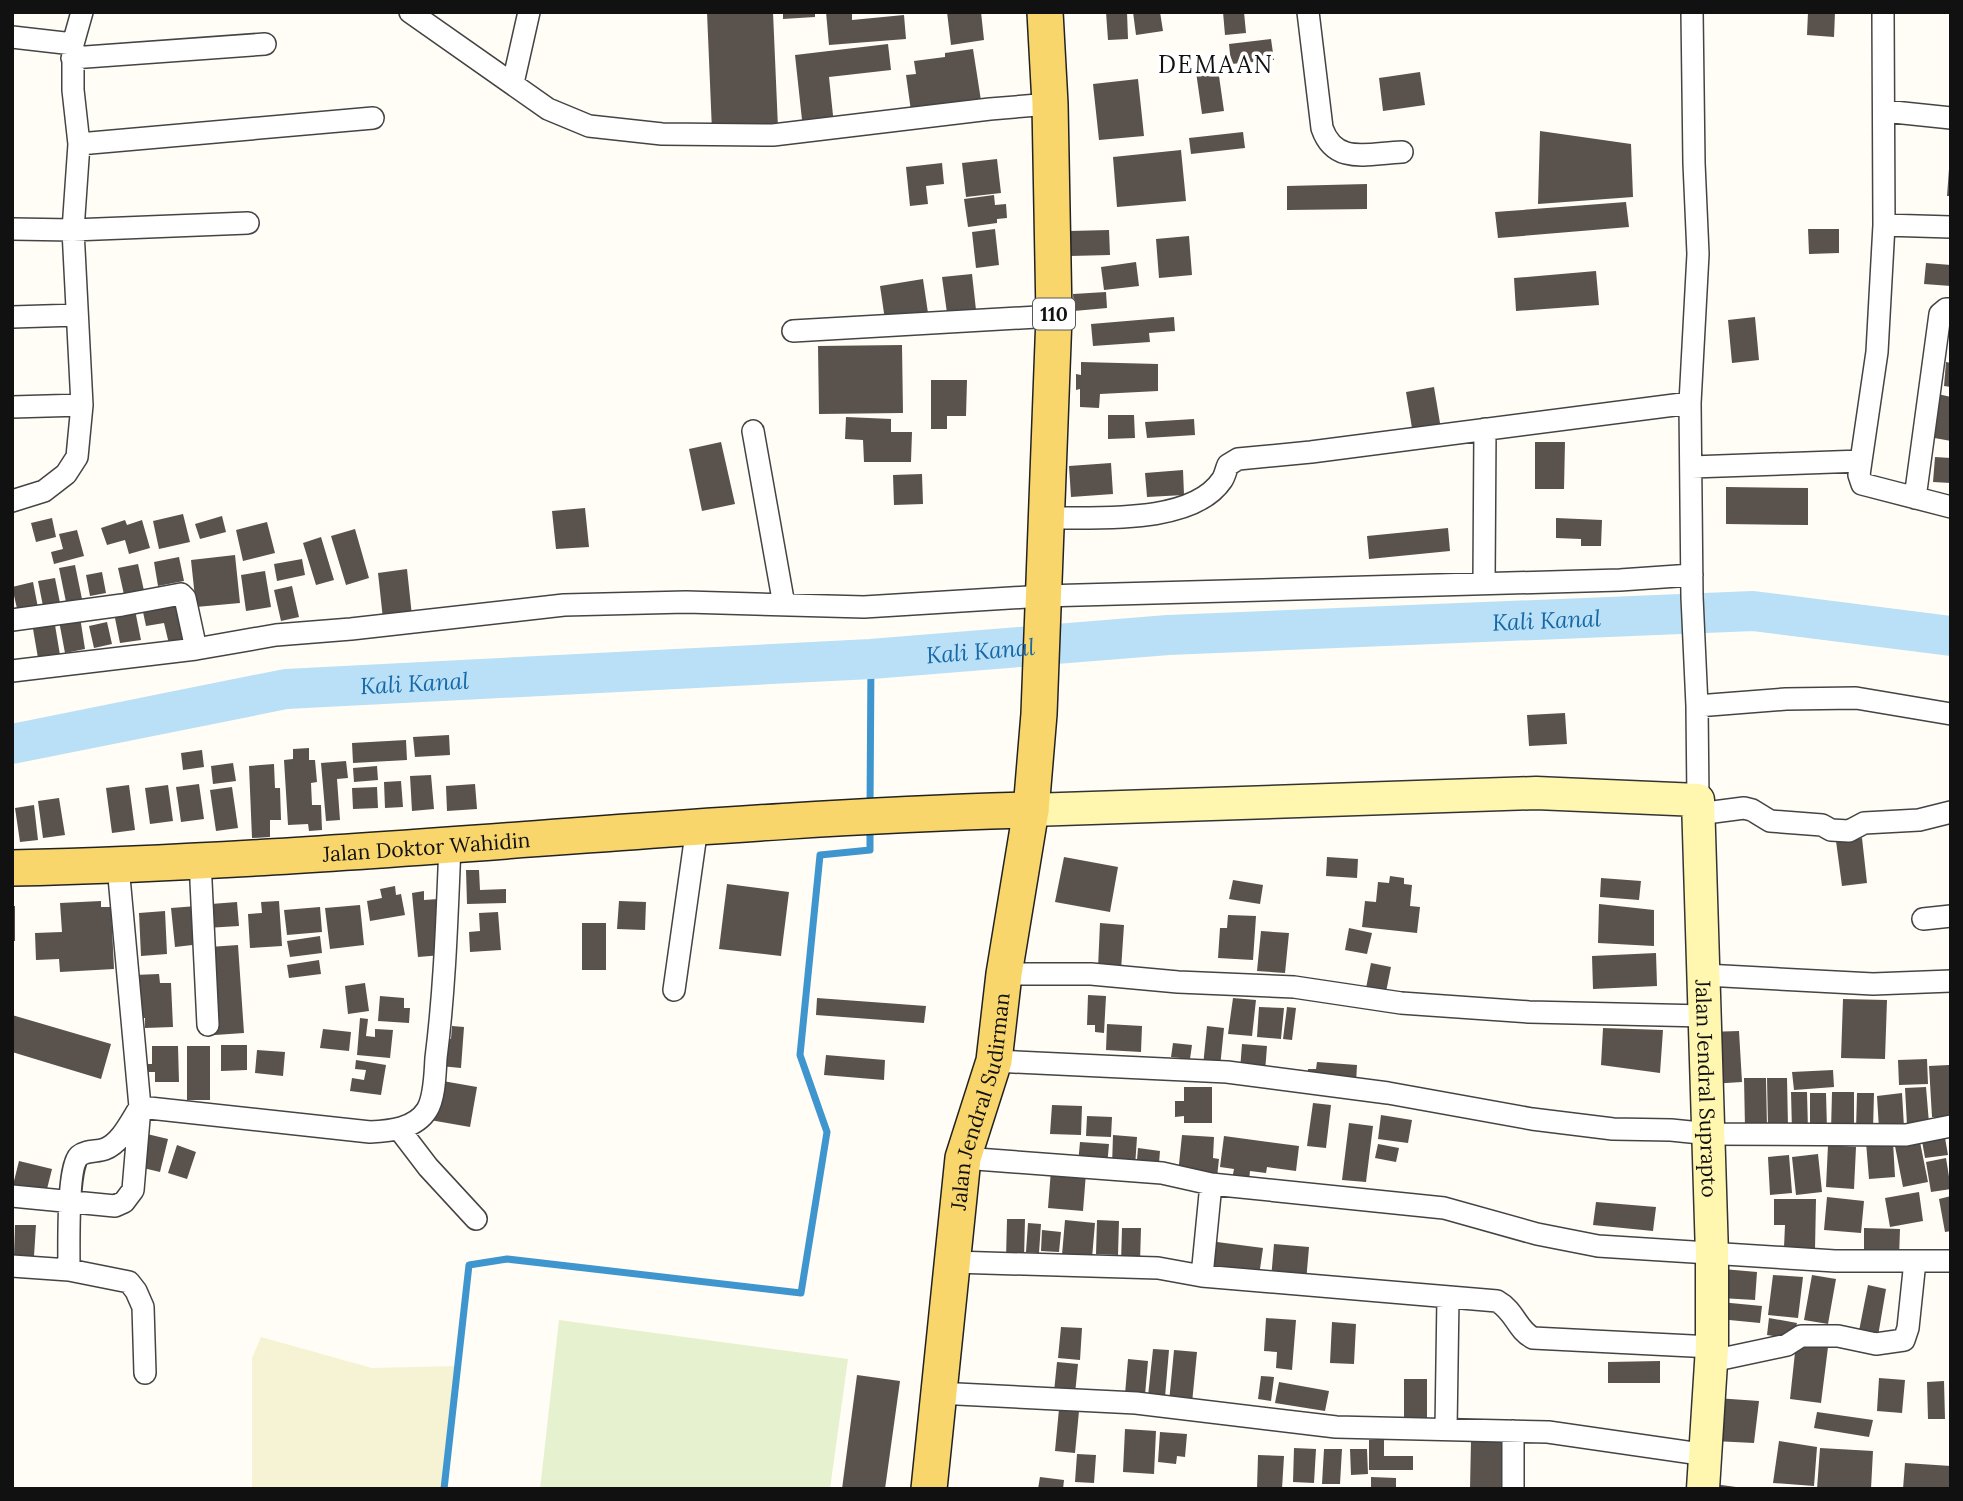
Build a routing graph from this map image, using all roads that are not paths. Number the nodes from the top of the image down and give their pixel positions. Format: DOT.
graph roads {
  1 [pos="82,12"];
  2 [pos="410,12"];
  3 [pos="529,12"];
  4 [pos="1045,12"];
  5 [pos="1308,12"];
  6 [pos="1692,12"];
  7 [pos="1883,12"];
  8 [pos="12,37"];
  9 [pos="265,44"];
  10 [pos="73,51"];
  11 [pos="513,83"];
  12 [pos="1050,104"];
  13 [pos="1884,111"];
  14 [pos="373,118"];
  15 [pos="1951,118"];
  16 [pos="79,144"];
  17 [pos="1402,152"];
  18 [pos="248,223"];
  19 [pos="1884,225"];
  20 [pos="1951,227"];
  21 [pos="12,229"];
  22 [pos="74,230"];
  23 [pos="1951,309"];
  24 [pos="77,315"];
  25 [pos="1054,316"];
  26 [pos="12,317"];
  27 [pos="793,331"];
  28 [pos="1690,403"];
  29 [pos="82,405"];
  30 [pos="12,407"];
  31 [pos="1485,429"];
  32 [pos="753,431"];
  33 [pos="1861,461"];
  34 [pos="1692,467"];
  35 [pos="1915,498"];
  36 [pos="12,501"];
  37 [pos="1951,507"];
  38 [pos="1047,518"];
  39 [pos="1692,575"];
  40 [pos="1485,583"];
  41 [pos="784,605"];
  42 [pos="1043,605"];
  43 [pos="12,620"];
  44 [pos="196,649"];
  45 [pos="12,671"];
  46 [pos="1697,696"];
  47 [pos="1951,714"];
  48 [pos="1698,807"];
  49 [pos="1031,810"];
  50 [pos="1951,812"];
  51 [pos="696,827"];
  52 [pos="450,845"];
  53 [pos="200,861"];
  54 [pos="118,866"];
  55 [pos="12,868"];
  56 [pos="1951,916"];
  57 [pos="1923,919"];
  58 [pos="1004,974"];
  59 [pos="1705,975"];
  60 [pos="1951,981"];
  61 [pos="674,990"];
  62 [pos="1704,1016"];
  63 [pos="208,1025"];
  64 [pos="994,1062"];
  65 [pos="140,1107"];
  66 [pos="1951,1125"];
  67 [pos="399,1129"];
  68 [pos="1710,1134"];
  69 [pos="963,1158"];
  70 [pos="1212,1184"];
  71 [pos="12,1196"];
  72 [pos="70,1202"];
  73 [pos="476,1219"];
  74 [pos="1712,1255"];
  75 [pos="1914,1261"];
  76 [pos="1951,1261"];
  77 [pos="953,1262"];
  78 [pos="12,1266"];
  79 [pos="69,1270"];
  80 [pos="1202,1276"];
  81 [pos="1448,1297"];
  82 [pos="1712,1354"];
  83 [pos="145,1373"];
  84 [pos="937,1393"];
  85 [pos="1446,1429"];
  86 [pos="1513,1431"];
  87 [pos="1707,1455"];
  88 [pos="929,1489"];
  89 [pos="1513,1489"];
  90 [pos="1703,1489"];
  1 -- 10 [label="street"];
  2 -- 11 [label="street"];
  3 -- 11 [label="street"];
  4 -- 12 [label="main road, 110"];
  5 -- 17 [label="street"];
  6 -- 28 [label="street, Jalan Jendral Suprapto"];
  7 -- 13 [label="street"];
  8 -- 10 [label="street"];
  9 -- 10 [label="street"];
  10 -- 16 [label="street"];
  11 -- 12 [label="street"];
  12 -- 25 [label="main road, 110"];
  13 -- 15 [label="street"];
  13 -- 19 [label="street"];
  14 -- 16 [label="street"];
  16 -- 22 [label="street"];
  18 -- 22 [label="street"];
  19 -- 20 [label="street"];
  19 -- 33 [label="street"];
  21 -- 22 [label="street"];
  22 -- 24 [label="street"];
  23 -- 35 [label="street"];
  24 -- 26 [label="street"];
  24 -- 29 [label="street"];
  25 -- 27 [label="street"];
  25 -- 38 [label="main road, 110"];
  28 -- 31 [label="street"];
  28 -- 34 [label="street, Jalan Jendral Suprapto"];
  29 -- 30 [label="street"];
  29 -- 36 [label="street"];
  31 -- 38 [label="street"];
  31 -- 40 [label="street"];
  32 -- 41 [label="street"];
  33 -- 34 [label="street"];
  33 -- 35 [label="street"];
  34 -- 39 [label="street, Jalan Jendral Suprapto"];
  35 -- 37 [label="street"];
  38 -- 42 [label="main road, 110"];
  39 -- 40 [label="street"];
  39 -- 46 [label="street, Jalan Jendral Suprapto"];
  40 -- 42 [label="street"];
  41 -- 42 [label="street"];
  41 -- 44 [label="street"];
  42 -- 49 [label="main road, Jalan Jendral Sudirman / 110"];
  43 -- 44 [label="street"];
  44 -- 45 [label="street"];
  46 -- 47 [label="street"];
  46 -- 48 [label="street, Jalan Jendral Suprapto"];
  48 -- 49 [label="main road"];
  48 -- 50 [label="street"];
  48 -- 59 [label="main road, Jalan Jendral Suprapto"];
  49 -- 51 [label="main road, Jalan Doktor Wahidin"];
  49 -- 58 [label="main road, Jalan Jendral Sudirman"];
  51 -- 52 [label="main road, Jalan Doktor Wahidin"];
  51 -- 61 [label="street"];
  52 -- 53 [label="main road, Jalan Doktor Wahidin"];
  52 -- 67 [label="street"];
  53 -- 54 [label="main road, Jalan Doktor Wahidin"];
  53 -- 63 [label="street"];
  54 -- 55 [label="main road, Jalan Doktor Wahidin"];
  54 -- 65 [label="street"];
  56 -- 57 [label="street"];
  58 -- 62 [label="street"];
  58 -- 64 [label="main road, Jalan Jendral Sudirman"];
  59 -- 60 [label="street"];
  59 -- 62 [label="main road, Jalan Jendral Suprapto"];
  62 -- 68 [label="main road, Jalan Jendral Suprapto"];
  64 -- 68 [label="street"];
  64 -- 69 [label="main road, Jalan Jendral Sudirman"];
  65 -- 67 [label="street"];
  65 -- 72 [label="street"];
  65 -- 72 [label="street"];
  66 -- 68 [label="street"];
  67 -- 73 [label="street"];
  68 -- 74 [label="main road, Jalan Jendral Suprapto"];
  69 -- 70 [label="street"];
  69 -- 77 [label="main road, Jalan Jendral Sudirman"];
  70 -- 74 [label="street"];
  70 -- 80 [label="street"];
  71 -- 72 [label="street"];
  72 -- 79 [label="street"];
  74 -- 75 [label="street"];
  74 -- 82 [label="main road, Jalan Jendral Suprapto"];
  75 -- 76 [label="street"];
  75 -- 82 [label="street"];
  77 -- 80 [label="street"];
  77 -- 84 [label="main road, Jalan Jendral Sudirman"];
  78 -- 79 [label="street"];
  79 -- 83 [label="street"];
  80 -- 81 [label="street"];
  81 -- 82 [label="street"];
  81 -- 85 [label="street"];
  82 -- 87 [label="main road, Jalan Jendral Suprapto"];
  84 -- 85 [label="street"];
  84 -- 88 [label="main road, Jalan Jendral Sudirman"];
  85 -- 86 [label="street"];
  86 -- 87 [label="street"];
  86 -- 89 [label="street"];
  87 -- 90 [label="main road, Jalan Jendral Suprapto"];
}
